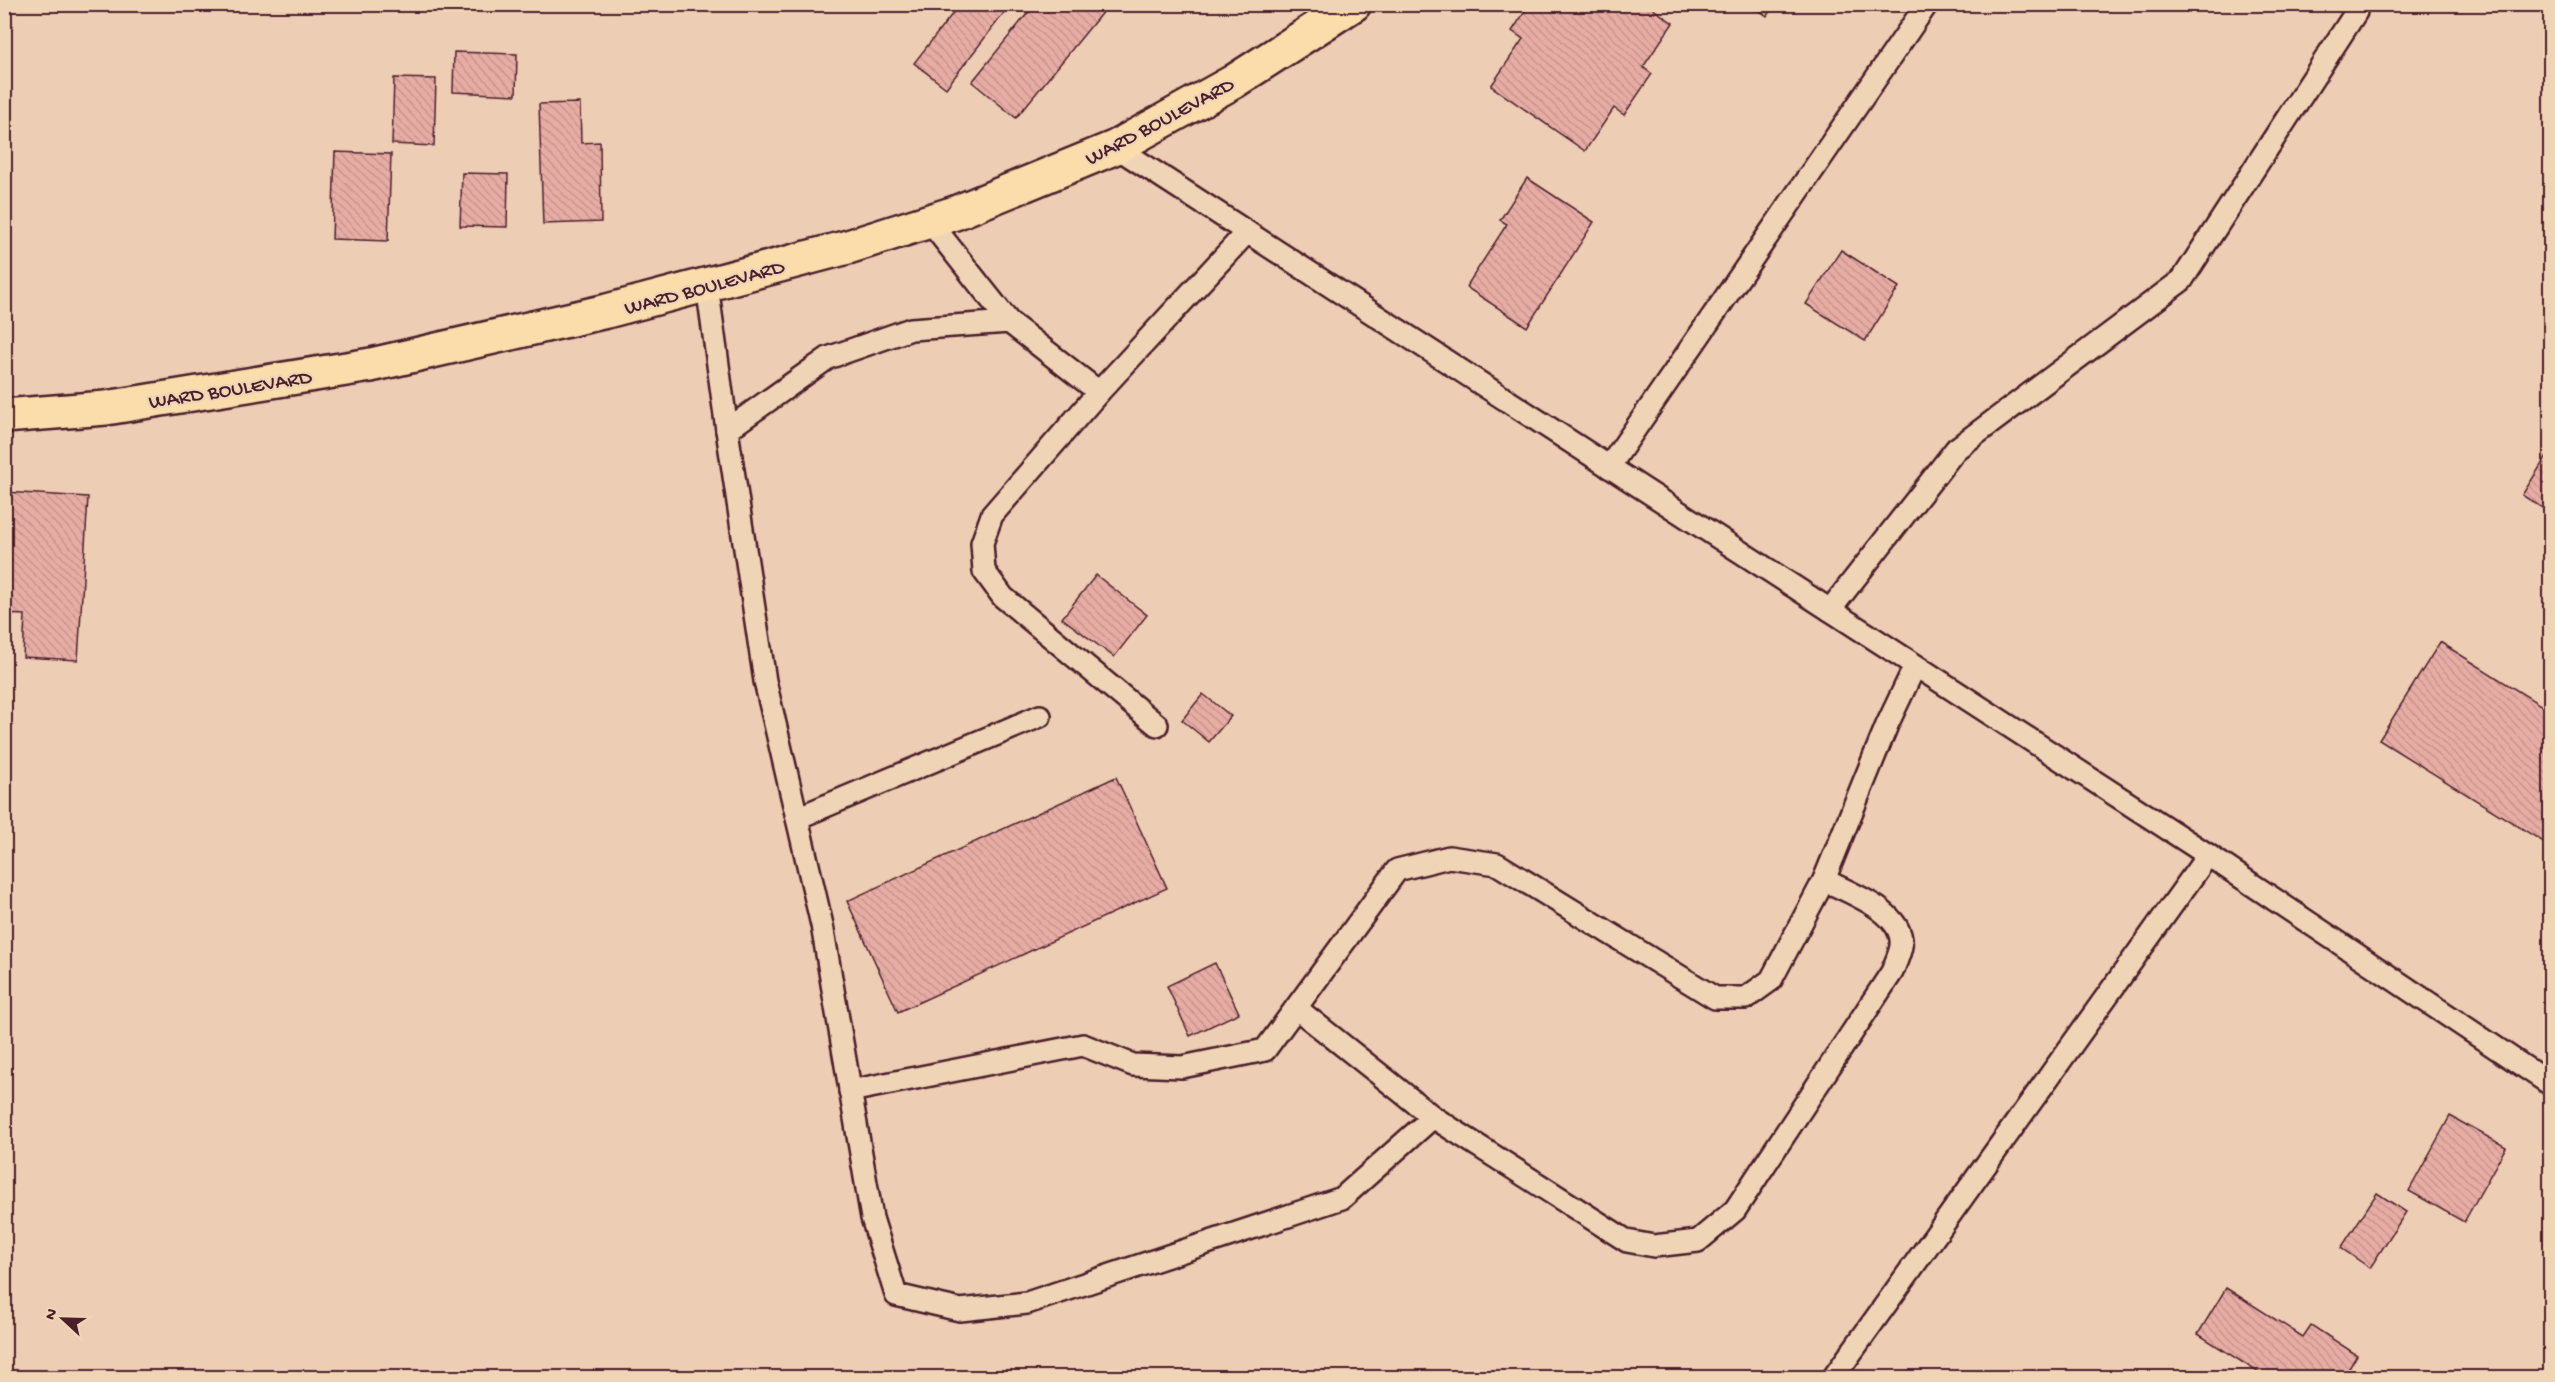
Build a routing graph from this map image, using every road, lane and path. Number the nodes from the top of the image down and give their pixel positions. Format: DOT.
graph roads {
  1 [pos="1354,4"];
  2 [pos="1927,4"];
  3 [pos="2356,4"];
  4 [pos="1116,147"];
  5 [pos="930,222"];
  6 [pos="1247,232"];
  7 [pos="707,285"];
  8 [pos="1009,322"];
  9 [pos="1099,392"];
  10 [pos="4,416"];
  11 [pos="727,430"];
  12 [pos="1609,467"];
  13 [pos="1830,610"];
  14 [pos="1915,666"];
  15 [pos="1040,716"];
  16 [pos="1157,725"];
  17 [pos="797,818"];
  18 [pos="2208,855"];
  19 [pos="1824,880"];
  20 [pos="1296,1008"];
  21 [pos="2550,1084"];
  22 [pos="850,1091"];
  23 [pos="1433,1117"];
  24 [pos="1833,1377"];
  1 -- 4 [label="main road, WARD BOULEVARD"];
  2 -- 12 [label="lane"];
  3 -- 13 [label="lane"];
  4 -- 5 [label="main road, WARD BOULEVARD"];
  4 -- 6 [label="lane"];
  5 -- 7 [label="main road, WARD BOULEVARD"];
  5 -- 8 [label="lane"];
  6 -- 9 [label="lane"];
  6 -- 12 [label="lane"];
  7 -- 10 [label="main road, WARD BOULEVARD"];
  7 -- 11 [label="lane"];
  8 -- 9 [label="lane"];
  8 -- 11 [label="lane"];
  9 -- 16 [label="lane"];
  11 -- 17 [label="lane"];
  12 -- 13 [label="lane"];
  13 -- 14 [label="lane"];
  14 -- 18 [label="lane"];
  14 -- 19 [label="lane"];
  15 -- 17 [label="lane"];
  17 -- 22 [label="lane"];
  18 -- 21 [label="lane"];
  18 -- 24 [label="lane"];
  19 -- 20 [label="lane"];
  19 -- 23 [label="lane"];
  20 -- 22 [label="lane"];
  20 -- 23 [label="lane"];
  22 -- 23 [label="lane"];
}
